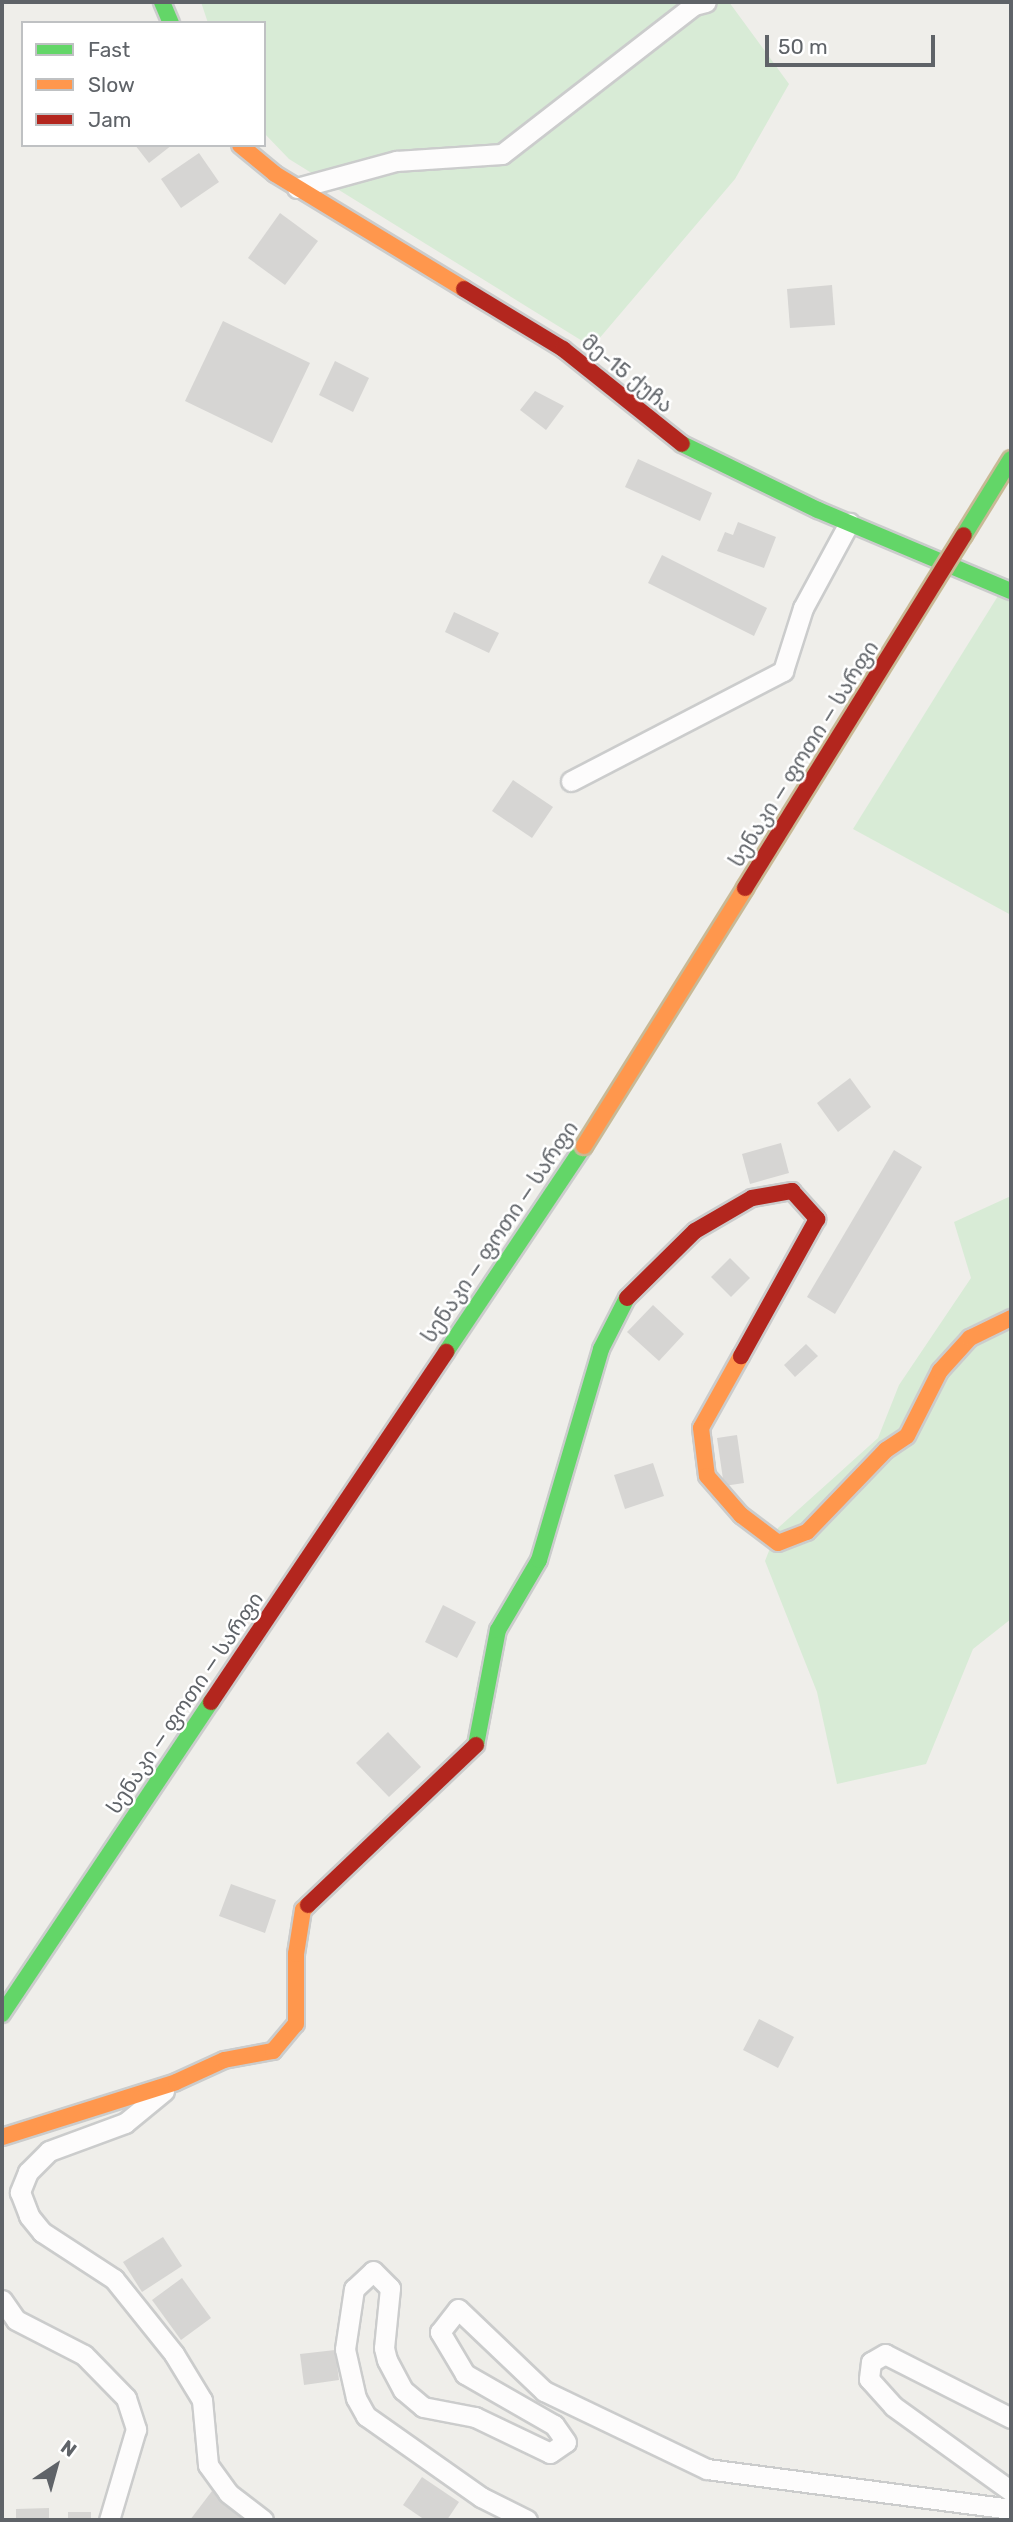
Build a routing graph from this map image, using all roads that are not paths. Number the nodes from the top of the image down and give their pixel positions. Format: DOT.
graph roads {
  1 [pos="162,2"];
  2 [pos="706,2"];
  3 [pos="170,21"];
  4 [pos="243,147"];
  5 [pos="297,188"];
  6 [pos="1011,459"];
  7 [pos="849,523"];
  8 [pos="1011,591"];
  9 [pos="571,781"];
  10 [pos="1011,1318"];
  11 [pos="2,2014"];
  12 [pos="176,2082"];
  13 [pos="2,2137"];
  14 [pos="2,2300"];
  15 [pos="1011,2418"];
  16 [pos="1011,2491"];
  17 [pos="1011,2509"];
  18 [pos="109,2520"];
  19 [pos="263,2520"];
  20 [pos="527,2520"];
  1 -- 3 [label="main road"];
  2 -- 5 [label="street"];
  4 -- 5 [label="main road, მე-15 ქუჩა"];
  5 -- 7 [label="main road, მე-15 ქუჩა"];
  6 -- 11 [label="main road, სენაკი — ფოთი — სარფი, bridge"];
  7 -- 8 [label="main road, მე-15 ქუჩა"];
  7 -- 9 [label="street"];
  10 -- 12 [label="main road"];
  12 -- 13 [label="main road"];
  12 -- 19 [label="street"];
  14 -- 18 [label="street"];
  15 -- 16 [label="street"];
  17 -- 20 [label="street"];
}
